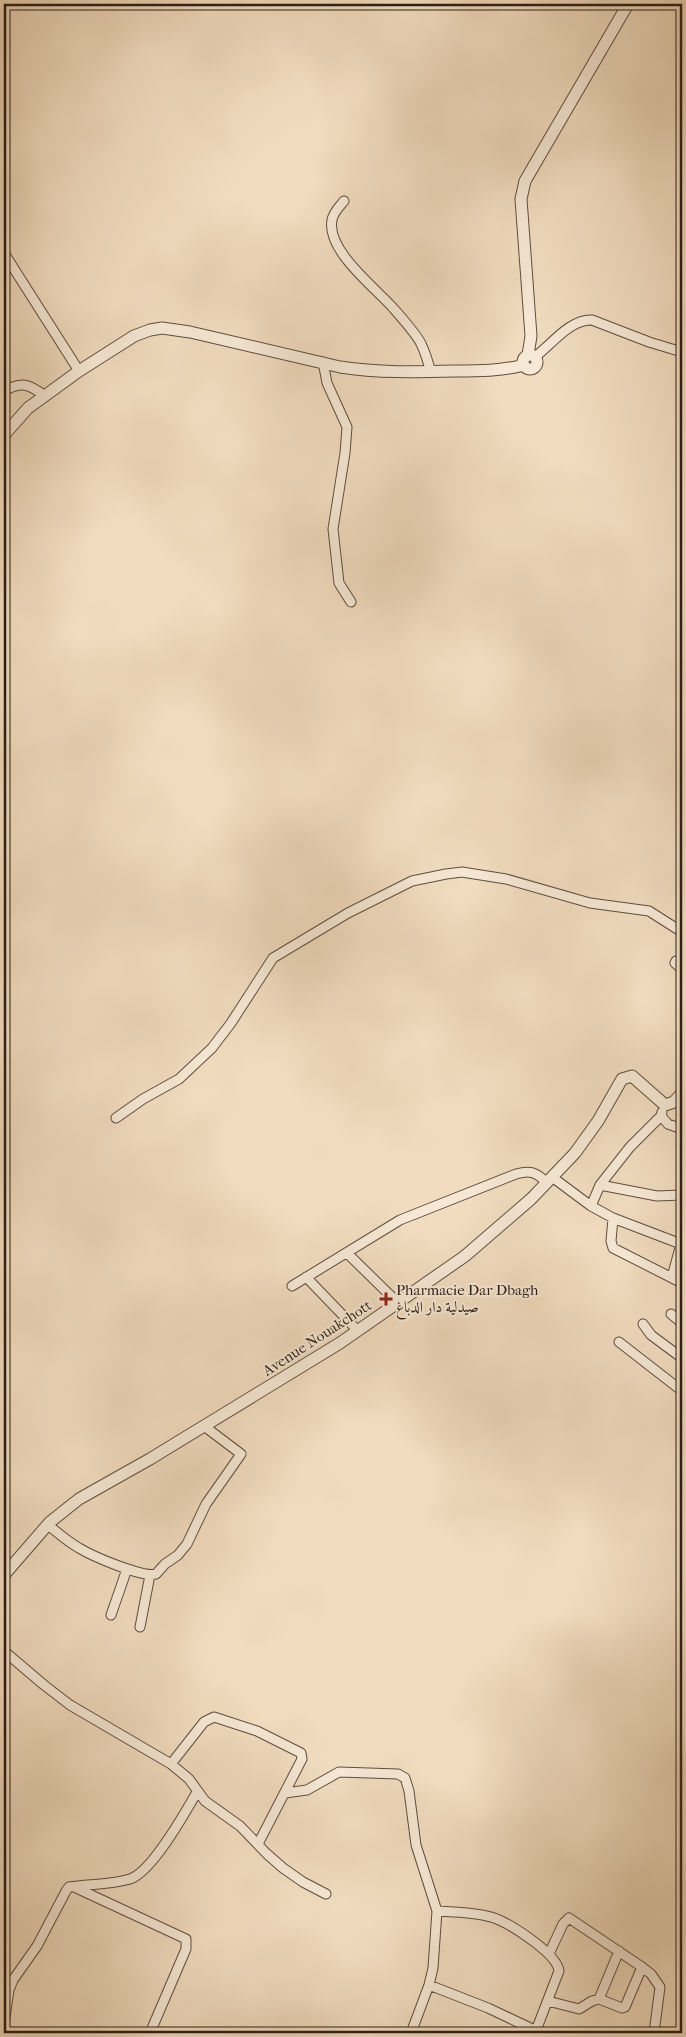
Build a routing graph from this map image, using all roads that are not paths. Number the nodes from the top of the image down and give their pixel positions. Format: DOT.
graph roads {
  1 [pos="628,4"];
  2 [pos="344,201"];
  3 [pos="4,253"];
  4 [pos="682,352"];
  5 [pos="529,359"];
  6 [pos="323,362"];
  7 [pos="78,371"];
  8 [pos="431,372"];
  9 [pos="4,391"];
  10 [pos="45,396"];
  11 [pos="4,435"];
  12 [pos="350,602"];
  13 [pos="682,932"];
  14 [pos="682,962"];
  15 [pos="682,969"];
  16 [pos="681,1097"];
  17 [pos="663,1110"];
  18 [pos="116,1118"];
  19 [pos="682,1129"];
  20 [pos="549,1180"];
  21 [pos="600,1185"];
  22 [pos="682,1195"];
  23 [pos="591,1206"];
  24 [pos="613,1218"];
  25 [pos="682,1242"];
  26 [pos="348,1254"];
  27 [pos="672,1277"];
  28 [pos="306,1278"];
  29 [pos="682,1283"];
  30 [pos="292,1286"];
  31 [pos="398,1303"];
  32 [pos="671,1314"];
  33 [pos="682,1323"];
  34 [pos="643,1324"];
  35 [pos="358,1331"];
  36 [pos="620,1342"];
  37 [pos="682,1358"];
  38 [pos="682,1391"];
  39 [pos="204,1426"];
  40 [pos="48,1524"];
  41 [pos="127,1569"];
  42 [pos="4,1575"];
  43 [pos="150,1575"];
  44 [pos="111,1615"];
  45 [pos="140,1627"];
  46 [pos="4,1651"];
  47 [pos="171,1764"];
  48 [pos="197,1792"];
  49 [pos="286,1793"];
  50 [pos="258,1844"];
  51 [pos="74,1887"];
  52 [pos="326,1894"];
  53 [pos="437,1911"];
  54 [pos="619,1951"];
  55 [pos="549,1954"];
  56 [pos="642,1967"];
  57 [pos="429,1985"];
  58 [pos="599,1999"];
  59 [pos="548,2002"];
  60 [pos="4,2024"];
  61 [pos="538,2032"];
  62 [pos="150,2033"];
  63 [pos="411,2033"];
  64 [pos="654,2033"];
  1 -- 5 [label="street"];
  2 -- 8 [label="street"];
  3 -- 7 [label="street"];
  4 -- 5 [label="street"];
  5 -- 8 [label="street"];
  6 -- 7 [label="street"];
  6 -- 8 [label="street"];
  6 -- 12 [label="street"];
  7 -- 10 [label="street"];
  9 -- 10 [label="street"];
  10 -- 11 [label="street"];
  13 -- 18 [label="street"];
  14 -- 15 [label="street"];
  16 -- 17 [label="street"];
  17 -- 19 [label="street"];
  17 -- 20 [label="street, Avenue Nouakchott"];
  17 -- 21 [label="street"];
  20 -- 23 [label="street"];
  20 -- 26 [label="street"];
  20 -- 31 [label="street, Avenue Nouakchott"];
  21 -- 22 [label="street"];
  21 -- 23 [label="street"];
  23 -- 24 [label="street"];
  24 -- 25 [label="street"];
  24 -- 27 [label="street"];
  25 -- 27 [label="street"];
  26 -- 28 [label="street"];
  26 -- 31 [label="street"];
  27 -- 29 [label="street"];
  28 -- 30 [label="street"];
  28 -- 35 [label="street"];
  31 -- 35 [label="street, Avenue Nouakchott"];
  32 -- 33 [label="street"];
  34 -- 37 [label="street"];
  35 -- 39 [label="street, Avenue Nouakchott"];
  36 -- 38 [label="street"];
  39 -- 40 [label="street, Avenue Nouakchott"];
  39 -- 43 [label="street"];
  40 -- 41 [label="street"];
  40 -- 42 [label="street, Avenue Nouakchott"];
  41 -- 43 [label="street"];
  41 -- 44 [label="street"];
  43 -- 45 [label="street"];
  46 -- 47 [label="street"];
  47 -- 48 [label="street"];
  47 -- 49 [label="street"];
  48 -- 50 [label="street"];
  48 -- 51 [label="street"];
  49 -- 50 [label="street"];
  49 -- 53 [label="street"];
  50 -- 52 [label="street"];
  51 -- 60 [label="street"];
  51 -- 62 [label="street"];
  53 -- 55 [label="street"];
  53 -- 57 [label="street"];
  54 -- 55 [label="street"];
  54 -- 56 [label="street"];
  54 -- 58 [label="street"];
  55 -- 59 [label="street"];
  56 -- 58 [label="street"];
  56 -- 64 [label="street"];
  57 -- 61 [label="street"];
  57 -- 63 [label="street"];
  58 -- 59 [label="street"];
  59 -- 61 [label="street"];
}
